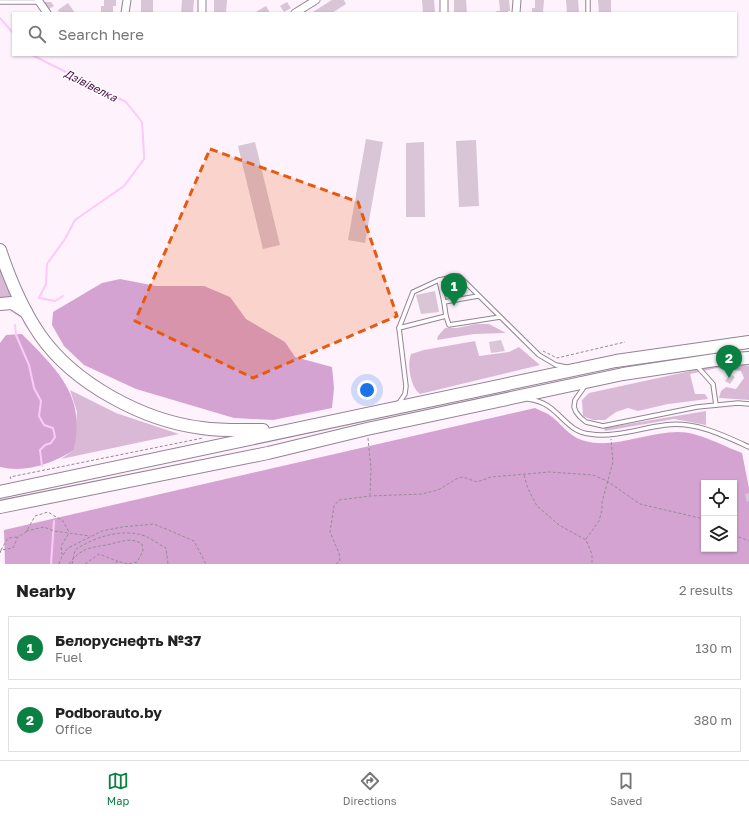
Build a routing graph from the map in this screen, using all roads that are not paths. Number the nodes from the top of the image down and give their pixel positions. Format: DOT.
graph roads {
  1 [pos="127,0"];
  2 [pos="202,0"];
  3 [pos="316,0"];
  4 [pos="444,0"];
  5 [pos="517,0"];
  6 [pos="588,0"];
  7 [pos="39,1"];
  8 [pos="0,2"];
  9 [pos="46,12"];
  10 [pos="125,12"];
  11 [pos="202,12"];
  12 [pos="297,12"];
  13 [pos="444,12"];
  14 [pos="516,12"];
  15 [pos="588,12"];
  16 [pos="0,250"];
  17 [pos="439,280"];
  18 [pos="478,296"];
  19 [pos="444,302"];
  20 [pos="0,304"];
  21 [pos="26,313"];
  22 [pos="446,316"];
  23 [pos="500,317"];
  24 [pos="399,328"];
  25 [pos="749,342"];
  26 [pos="749,359"];
  27 [pos="694,363"];
  28 [pos="577,369"];
  29 [pos="587,383"];
  30 [pos="521,397"];
  31 [pos="749,404"];
  32 [pos="716,405"];
  33 [pos="392,408"];
  34 [pos="286,430"];
  35 [pos="749,448"];
  36 [pos="0,492"];
  37 [pos="1,507"];
  1 -- 10 [label="street"];
  2 -- 11 [label="street"];
  3 -- 12 [label="street"];
  4 -- 13 [label="street"];
  5 -- 14 [label="street"];
  6 -- 15 [label="lane"];
  7 -- 8 [label="lane"];
  7 -- 9 [label="street"];
  16 -- 21 [label="highway"];
  17 -- 18 [label="lane"];
  17 -- 19 [label="lane"];
  17 -- 24 [label="lane"];
  18 -- 19 [label="lane"];
  18 -- 23 [label="lane"];
  19 -- 22 [label="lane"];
  20 -- 21 [label="highway"];
  21 -- 34 [label="highway"];
  22 -- 23 [label="lane"];
  22 -- 24 [label="lane"];
  23 -- 28 [label="lane"];
  24 -- 33 [label="lane"];
  25 -- 28 [label="highway"];
  26 -- 27 [label="highway"];
  27 -- 29 [label="highway"];
  27 -- 32 [label="lane"];
  28 -- 33 [label="highway"];
  29 -- 30 [label="highway"];
  29 -- 32 [label="lane"];
  30 -- 35 [label="lane"];
  30 -- 37 [label="highway"];
  31 -- 32 [label="lane"];
  33 -- 34 [label="highway"];
  34 -- 36 [label="highway"];
}
